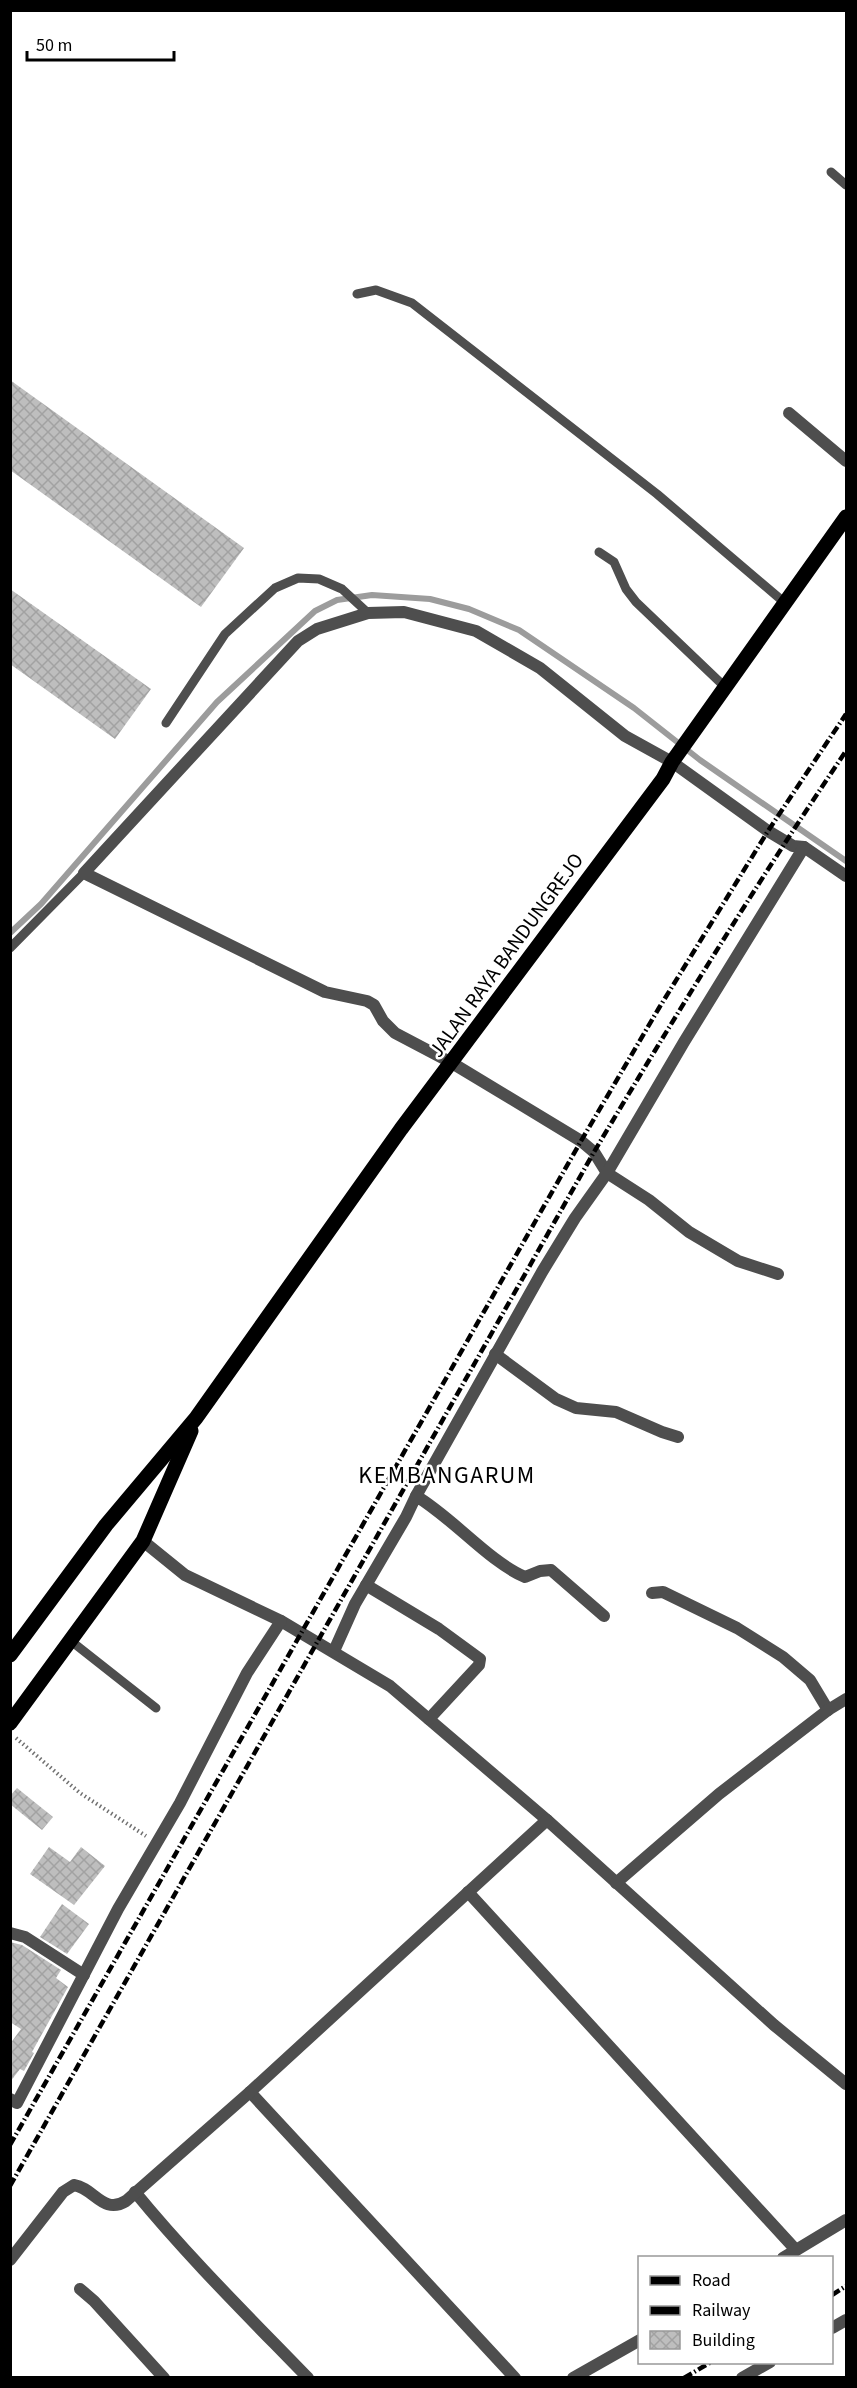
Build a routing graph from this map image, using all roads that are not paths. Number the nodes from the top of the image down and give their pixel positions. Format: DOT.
graph roads {
  1 [pos="831,172"];
  2 [pos="846,185"];
  3 [pos="357,294"];
  4 [pos="789,413"];
  5 [pos="846,461"];
  6 [pos="846,516"];
  7 [pos="599,552"];
  8 [pos="785,603"];
  9 [pos="365,610"];
  10 [pos="725,687"];
  11 [pos="166,723"];
  12 [pos="674,759"];
  13 [pos="804,847"];
  14 [pos="84,873"];
  15 [pos="846,876"];
  16 [pos="10,948"];
  17 [pos="453,1063"];
  18 [pos="607,1173"];
  19 [pos="778,1274"];
  20 [pos="495,1354"];
  21 [pos="196,1418"];
  22 [pos="678,1437"];
  23 [pos="416,1496"];
  24 [pos="143,1541"];
  25 [pos="366,1585"];
  26 [pos="652,1593"];
  27 [pos="604,1616"];
  28 [pos="281,1621"];
  29 [pos="71,1641"];
  30 [pos="334,1651"];
  31 [pos="10,1655"];
  32 [pos="846,1699"];
  33 [pos="15,1705"];
  34 [pos="156,1708"];
  35 [pos="828,1710"];
  36 [pos="429,1719"];
  37 [pos="10,1723"];
  38 [pos="547,1820"];
  39 [pos="616,1883"];
  40 [pos="468,1892"];
  41 [pos="10,1933"];
  42 [pos="84,1975"];
  43 [pos="846,2084"];
  44 [pos="250,2092"];
  45 [pos="10,2099"];
  46 [pos="135,2192"];
  47 [pos="846,2220"];
  48 [pos="796,2250"];
  49 [pos="786,2256"];
  50 [pos="10,2260"];
  51 [pos="80,2289"];
  52 [pos="638,2341"];
  53 [pos="766,2364"];
  54 [pos="743,2377"];
  55 [pos="164,2378"];
  56 [pos="308,2378"];
  57 [pos="515,2378"];
  58 [pos="573,2378"];
  1 -- 2 [label="lane"];
  3 -- 8 [label="lane"];
  4 -- 5 [label="street"];
  6 -- 8 [label="main road, JALAN RAYA BANDUNGREJO"];
  7 -- 10 [label="lane"];
  8 -- 10 [label="main road, JALAN RAYA BANDUNGREJO"];
  9 -- 11 [label="lane"];
  9 -- 12 [label="street"];
  9 -- 14 [label="street"];
  10 -- 12 [label="main road, JALAN RAYA BANDUNGREJO"];
  12 -- 13 [label="street"];
  12 -- 17 [label="main road, JALAN RAYA BANDUNGREJO"];
  13 -- 15 [label="street"];
  13 -- 18 [label="street"];
  14 -- 16 [label="lane"];
  14 -- 17 [label="street"];
  17 -- 18 [label="street"];
  17 -- 21 [label="main road, JALAN RAYA BANDUNGREJO"];
  18 -- 19 [label="street"];
  18 -- 20 [label="street"];
  20 -- 22 [label="street"];
  20 -- 23 [label="street"];
  21 -- 24 [label="main road, JALAN RAYA BANDUNGREJO"];
  21 -- 31 [label="main road, JALAN RAYA BANDUNGREJO"];
  23 -- 25 [label="street"];
  23 -- 27 [label="street"];
  24 -- 28 [label="street"];
  24 -- 29 [label="main road, JALAN RAYA BANDUNGREJO"];
  25 -- 30 [label="street"];
  25 -- 36 [label="street"];
  26 -- 35 [label="street"];
  28 -- 30 [label="street"];
  28 -- 42 [label="street"];
  29 -- 33 [label="main road, JALAN RAYA BANDUNGREJO"];
  29 -- 34 [label="lane"];
  30 -- 36 [label="street"];
  32 -- 35 [label="street"];
  33 -- 37 [label="main road, JALAN RAYA BANDUNGREJO"];
  35 -- 39 [label="street"];
  36 -- 38 [label="street"];
  38 -- 39 [label="street"];
  38 -- 40 [label="street"];
  39 -- 43 [label="street"];
  40 -- 44 [label="street"];
  40 -- 48 [label="street"];
  41 -- 42 [label="street"];
  42 -- 45 [label="street"];
  44 -- 46 [label="street"];
  44 -- 57 [label="street"];
  46 -- 50 [label="street"];
  46 -- 56 [label="street"];
  47 -- 48 [label="street"];
  48 -- 49 [label="street"];
  51 -- 55 [label="street"];
  52 -- 58 [label="street"];
  53 -- 54 [label="street"];
}
